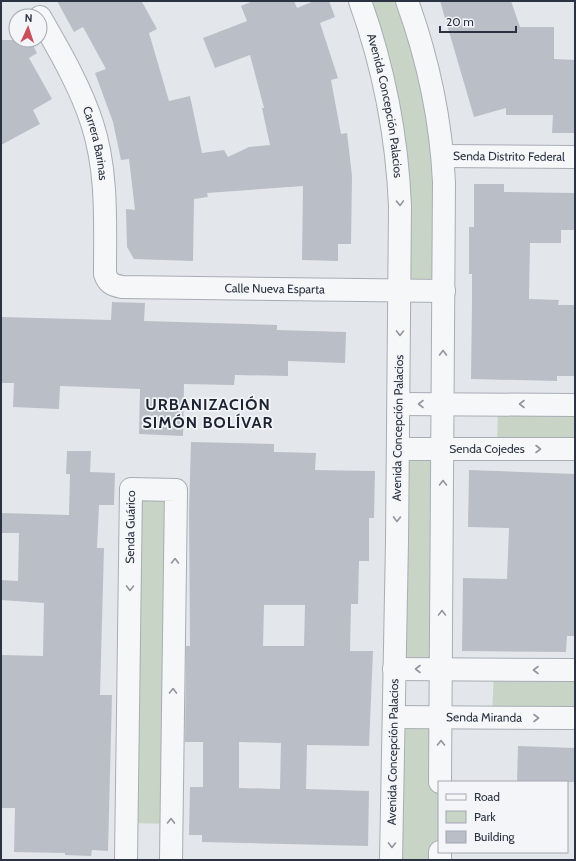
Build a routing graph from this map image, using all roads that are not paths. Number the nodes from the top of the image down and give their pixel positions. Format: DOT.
graph roads {
  1 [pos="360,1"];
  2 [pos="407,1"];
  3 [pos="48,31"];
  4 [pos="443,156"];
  5 [pos="575,157"];
  6 [pos="107,280"];
  7 [pos="400,290"];
  8 [pos="444,291"];
  9 [pos="399,404"];
  10 [pos="443,404"];
  11 [pos="575,405"];
  12 [pos="398,449"];
  13 [pos="443,449"];
  14 [pos="575,449"];
  15 [pos="394,669"];
  16 [pos="441,669"];
  17 [pos="575,670"];
  18 [pos="394,717"];
  19 [pos="441,718"];
  20 [pos="575,718"];
  21 [pos="440,781"];
  22 [pos="126,860"];
  23 [pos="171,860"];
  24 [pos="391,860"];
  1 -- 7 [label="street, Avenida Concepción Palacios, one-way"];
  2 -- 4 [label="street"];
  3 -- 6 [label="street, Carrera Barinas"];
  4 -- 5 [label="street, Senda Distrito Federal"];
  4 -- 8 [label="street"];
  6 -- 7 [label="street, Calle Nueva Esparta"];
  7 -- 8 [label="street, Calle Nueva Esparta"];
  7 -- 9 [label="street, Avenida Concepción Palacios, one-way"];
  10 -- 8 [label="street, one-way"];
  10 -- 9 [label="street, one-way"];
  9 -- 12 [label="street, Avenida Concepción Palacios"];
  11 -- 10 [label="street, one-way"];
  10 -- 13 [label="street"];
  12 -- 13 [label="street, Senda Cojedes"];
  12 -- 15 [label="street, Avenida Concepción Palacios, one-way"];
  13 -- 14 [label="street, Senda Cojedes, one-way"];
  16 -- 13 [label="street, one-way"];
  16 -- 15 [label="street, one-way"];
  15 -- 18 [label="street, Avenida Concepción Palacios"];
  17 -- 16 [label="street, one-way"];
  16 -- 19 [label="street"];
  18 -- 19 [label="street, Senda Miranda"];
  18 -- 24 [label="street, Avenida Concepción Palacios, one-way"];
  19 -- 20 [label="street, Senda Miranda, one-way"];
  21 -- 19 [label="street, one-way"];
  23 -- 22 [label="street, Senda Guárico, one-way"];
}
